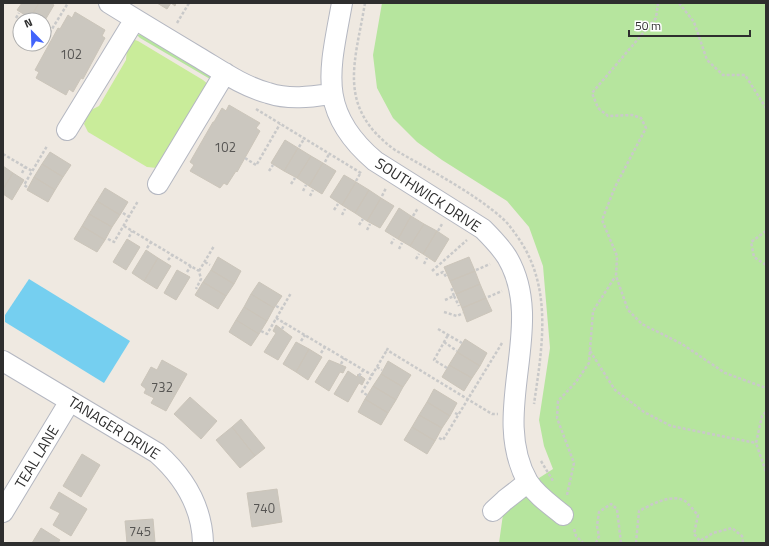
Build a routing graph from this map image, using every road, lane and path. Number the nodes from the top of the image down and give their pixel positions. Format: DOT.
graph roads {
  1 [pos="68,3"];
  2 [pos="109,3"];
  3 [pos="189,3"];
  4 [pos="342,3"];
  5 [pos="658,3"];
  6 [pos="679,3"];
  7 [pos="135,19"];
  8 [pos="176,25"];
  9 [pos="52,30"];
  10 [pos="225,73"];
  11 [pos="331,94"];
  12 [pos="254,108"];
  13 [pos="766,108"];
  14 [pos="280,124"];
  15 [pos="67,130"];
  16 [pos="304,139"];
  17 [pos="47,146"];
  18 [pos="299,147"];
  19 [pos="329,154"];
  20 [pos="3,155"];
  21 [pos="245,158"];
  22 [pos="325,162"];
  23 [pos="273,164"];
  24 [pos="25,167"];
  25 [pos="32,171"];
  26 [pos="269,171"];
  27 [pos="22,173"];
  28 [pos="295,178"];
  29 [pos="356,181"];
  30 [pos="158,184"];
  31 [pos="291,184"];
  32 [pos="306,185"];
  33 [pos="27,187"];
  34 [pos="386,188"];
  35 [pos="313,190"];
  36 [pos="303,191"];
  37 [pos="310,196"];
  38 [pos="382,196"];
  39 [pos="138,201"];
  40 [pos="338,204"];
  41 [pos="418,207"];
  42 [pos="345,209"];
  43 [pos="334,210"];
  44 [pos="123,213"];
  45 [pos="342,214"];
  46 [pos="413,216"];
  47 [pos="129,217"];
  48 [pos="363,219"];
  49 [pos="444,222"];
  50 [pos="370,224"];
  51 [pos="359,225"];
  52 [pos="124,226"];
  53 [pos="367,230"];
  54 [pos="132,231"];
  55 [pos="438,231"];
  56 [pos="766,231"];
  57 [pos="129,237"];
  58 [pos="108,238"];
  59 [pos="469,238"];
  60 [pos="394,239"];
  61 [pos="151,242"];
  62 [pos="402,243"];
  63 [pos="391,244"];
  64 [pos="214,246"];
  65 [pos="148,248"];
  66 [pos="399,249"];
  67 [pos="419,254"];
  68 [pos="172,255"];
  69 [pos="427,258"];
  70 [pos="416,259"];
  71 [pos="168,260"];
  72 [pos="205,262"];
  73 [pos="492,263"];
  74 [pos="424,264"];
  75 [pos="210,265"];
  76 [pos="766,265"];
  77 [pos="191,266"];
  78 [pos="476,270"];
  79 [pos="199,271"];
  80 [pos="432,271"];
  81 [pos="188,272"];
  82 [pos="436,275"];
  83 [pos="616,276"];
  84 [pos="447,278"];
  85 [pos="451,287"];
  86 [pos="196,288"];
  87 [pos="503,291"];
  88 [pos="291,293"];
  89 [pos="454,296"];
  90 [pos="488,297"];
  91 [pos="445,300"];
  92 [pos="276,306"];
  93 [pos="459,306"];
  94 [pos="282,309"];
  95 [pos="444,312"];
  96 [pos="463,313"];
  97 [pos="276,318"];
  98 [pos="285,323"];
  99 [pos="282,329"];
  100 [pos="438,329"];
  101 [pos="261,331"];
  102 [pos="305,334"];
  103 [pos="448,335"];
  104 [pos="504,340"];
  105 [pos="301,341"];
  106 [pos="444,342"];
  107 [pos="462,343"];
  108 [pos="325,347"];
  109 [pos="457,351"];
  110 [pos="590,351"];
  111 [pos="321,353"];
  112 [pos="344,358"];
  113 [pos="3,361"];
  114 [pos="485,362"];
  115 [pos="340,364"];
  116 [pos="489,364"];
  117 [pos="377,366"];
  118 [pos="447,368"];
  119 [pos="363,370"];
  120 [pos="382,370"];
  121 [pos="372,375"];
  122 [pos="359,376"];
  123 [pos="471,385"];
  124 [pos="475,388"];
  125 [pos="766,388"];
  126 [pos="367,395"];
  127 [pos="468,399"];
  128 [pos="70,401"];
  129 [pos="766,412"];
  130 [pos="455,413"];
  131 [pos="498,414"];
  132 [pos="459,415"];
  133 [pos="440,438"];
  134 [pos="756,443"];
  135 [pos="766,472"];
  136 [pos="528,482"];
  137 [pos="3,512"];
  138 [pos="493,512"];
  139 [pos="567,513"];
  140 [pos="203,543"];
  141 [pos="583,543"];
  142 [pos="596,543"];
  143 [pos="621,543"];
  144 [pos="636,543"];
  145 [pos="743,543"];
  1 -- 9 [label="path"];
  2 -- 7 [label="street"];
  3 -- 8 [label="path"];
  4 -- 11 [label="street, SOUTHWICK DRIVE"];
  5 -- 83 [label="path"];
  6 -- 13 [label="path"];
  7 -- 10 [label="street"];
  7 -- 15 [label="street"];
  10 -- 11 [label="street"];
  10 -- 30 [label="street"];
  11 -- 136 [label="street, SOUTHWICK DRIVE"];
  12 -- 14 [label="path"];
  14 -- 16 [label="path"];
  14 -- 21 [label="path"];
  16 -- 18 [label="path"];
  16 -- 19 [label="path"];
  17 -- 25 [label="path"];
  19 -- 22 [label="path"];
  19 -- 29 [label="path"];
  20 -- 24 [label="path"];
  23 -- 26 [label="path"];
  24 -- 25 [label="path"];
  24 -- 27 [label="path"];
  25 -- 33 [label="path"];
  28 -- 31 [label="path"];
  32 -- 36 [label="path"];
  34 -- 38 [label="path"];
  35 -- 37 [label="path"];
  39 -- 47 [label="path"];
  40 -- 43 [label="path"];
  41 -- 46 [label="path"];
  42 -- 45 [label="path"];
  44 -- 47 [label="path"];
  47 -- 52 [label="path"];
  48 -- 51 [label="path"];
  49 -- 55 [label="path"];
  50 -- 53 [label="path"];
  52 -- 54 [label="path"];
  52 -- 58 [label="path"];
  54 -- 57 [label="path"];
  54 -- 61 [label="path"];
  56 -- 76 [label="path"];
  59 -- 80 [label="path"];
  60 -- 63 [label="path"];
  61 -- 65 [label="path"];
  61 -- 68 [label="path"];
  62 -- 66 [label="path"];
  64 -- 72 [label="path"];
  67 -- 70 [label="path"];
  68 -- 71 [label="path"];
  68 -- 77 [label="path"];
  69 -- 74 [label="path"];
  72 -- 75 [label="path"];
  72 -- 79 [label="path"];
  73 -- 78 [label="path"];
  77 -- 79 [label="path"];
  77 -- 81 [label="path"];
  79 -- 86 [label="path"];
  82 -- 84 [label="path"];
  83 -- 110 [label="path"];
  83 -- 125 [label="path"];
  85 -- 89 [label="path"];
  87 -- 90 [label="path"];
  88 -- 94 [label="path"];
  89 -- 91 [label="path"];
  89 -- 93 [label="path"];
  92 -- 94 [label="path"];
  94 -- 97 [label="path"];
  95 -- 96 [label="path"];
  97 -- 98 [label="path"];
  97 -- 101 [label="path"];
  98 -- 99 [label="path"];
  98 -- 102 [label="path"];
  100 -- 103 [label="path"];
  102 -- 105 [label="path"];
  102 -- 108 [label="path"];
  103 -- 106 [label="path"];
  103 -- 107 [label="path"];
  104 -- 116 [label="path"];
  106 -- 109 [label="path"];
  106 -- 118 [label="path"];
  108 -- 111 [label="path"];
  108 -- 112 [label="path"];
  110 -- 134 [label="path"];
  110 -- 139 [label="path"];
  112 -- 115 [label="path"];
  112 -- 119 [label="path"];
  113 -- 128 [label="street, TANAGER DRIVE"];
  114 -- 116 [label="path"];
  116 -- 124 [label="path"];
  117 -- 120 [label="path"];
  117 -- 121 [label="path"];
  117 -- 127 [label="path"];
  119 -- 121 [label="path"];
  119 -- 122 [label="path"];
  121 -- 126 [label="path"];
  123 -- 124 [label="path"];
  124 -- 127 [label="path"];
  127 -- 131 [label="path"];
  127 -- 132 [label="path"];
  128 -- 137 [label="street, TEAL LANE"];
  128 -- 140 [label="street, TANAGER DRIVE"];
  129 -- 134 [label="path"];
  130 -- 132 [label="path"];
  132 -- 133 [label="path"];
  134 -- 135 [label="path"];
  136 -- 138 [label="street"];
  136 -- 139 [label="street, SOUTHWICK DRIVE"];
  139 -- 141 [label="path"];
  142 -- 143 [label="path"];
  144 -- 145 [label="path"];
}
